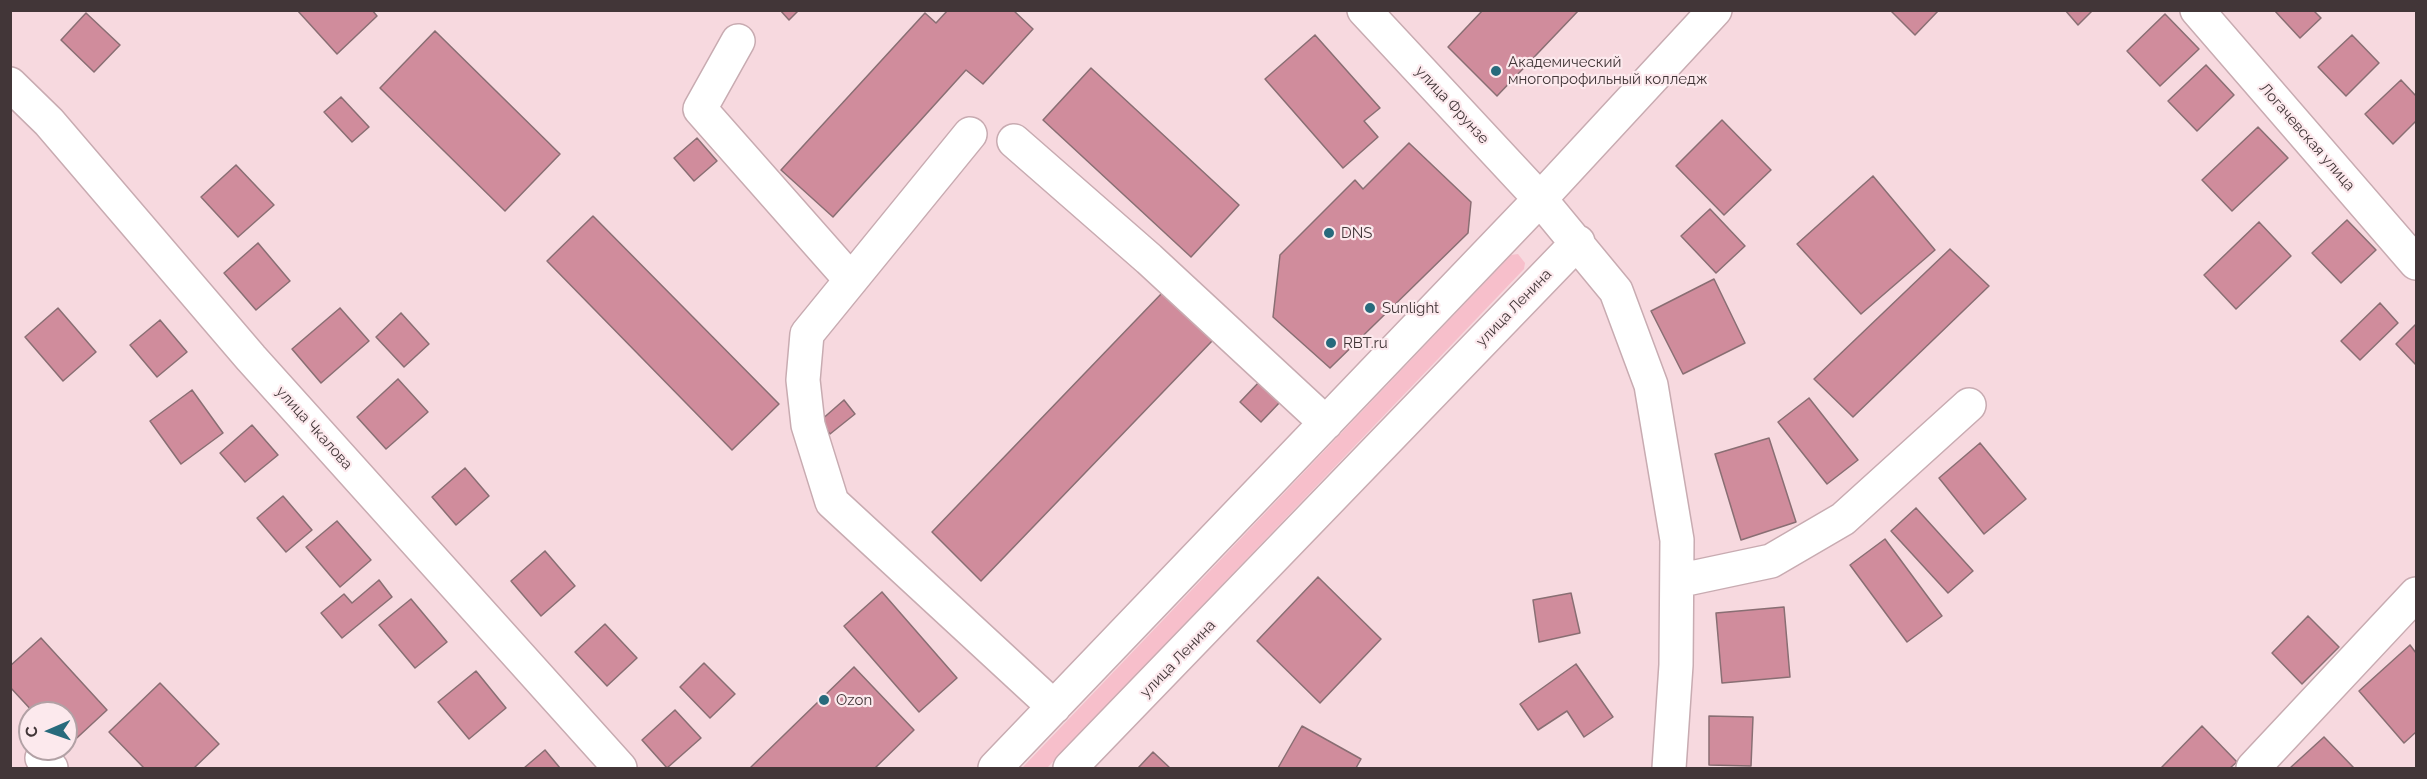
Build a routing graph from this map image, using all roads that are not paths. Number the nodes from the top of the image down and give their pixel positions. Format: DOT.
graph roads {
  1 [pos="1364,10"];
  2 [pos="1715,10"];
  3 [pos="2197,10"];
  4 [pos="738,40"];
  5 [pos="10,84"];
  6 [pos="970,134"];
  7 [pos="1014,141"];
  8 [pos="1540,199"];
  9 [pos="1578,242"];
  10 [pos="2416,264"];
  11 [pos="851,280"];
  12 [pos="1969,405"];
  13 [pos="1326,423"];
  14 [pos="1677,581"];
  15 [pos="2416,594"];
  16 [pos="1054,707"];
  17 [pos="621,768"];
  18 [pos="995,768"];
  19 [pos="1070,768"];
  20 [pos="1669,768"];
  21 [pos="2253,768"];
  1 -- 8 [label="street, улица Фрунзе"];
  2 -- 8 [label="street"];
  3 -- 10 [label="street, Логачевская улица"];
  4 -- 11 [label="street"];
  5 -- 17 [label="street, улица Чкалова"];
  6 -- 11 [label="street"];
  7 -- 13 [label="street"];
  8 -- 9 [label="street, улица Фрунзе"];
  8 -- 13 [label="street"];
  9 -- 14 [label="street"];
  9 -- 19 [label="street, улица Ленина"];
  11 -- 16 [label="street"];
  12 -- 14 [label="street"];
  13 -- 16 [label="street"];
  14 -- 20 [label="street"];
  15 -- 21 [label="street"];
  16 -- 18 [label="street"];
}
